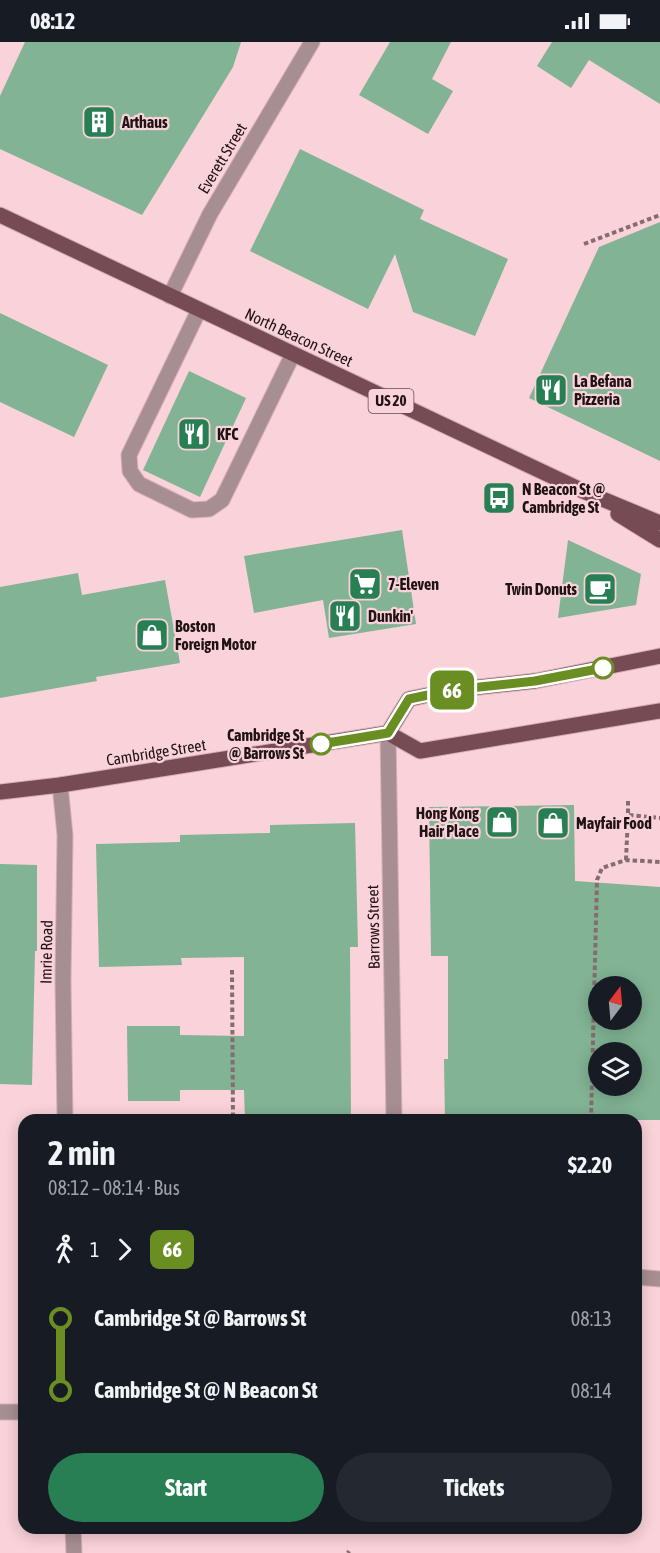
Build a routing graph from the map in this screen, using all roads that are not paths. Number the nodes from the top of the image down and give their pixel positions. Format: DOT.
graph roads {
  1 [pos="312,42"];
  2 [pos="0,215"];
  3 [pos="170,296"];
  4 [pos="199,310"];
  5 [pos="293,354"];
  6 [pos="583,492"];
  7 [pos="660,523"];
  8 [pos="660,540"];
  9 [pos="660,656"];
  10 [pos="660,711"];
  11 [pos="388,733"];
  12 [pos="60,785"];
  13 [pos="0,792"];
  14 [pos="65,1114"];
  15 [pos="393,1114"];
  16 [pos="642,1278"];
  17 [pos="660,1279"];
  18 [pos="0,1412"];
  19 [pos="18,1412"];
  20 [pos="73,1534"];
  21 [pos="74,1553"];
  1 -- 3 [label="street, Everett Street"];
  2 -- 3 [label="main road, North Beacon Street / US 20"];
  3 -- 4 [label="main road, North Beacon Street / US 20"];
  4 -- 5 [label="main road, North Beacon Street / US 20"];
  4 -- 5 [label="street"];
  5 -- 6 [label="main road, North Beacon Street / US 20"];
  6 -- 7 [label="main road, North Beacon Street / US 20"];
  6 -- 8 [label="main road, North Beacon Street / US 20"];
  9 -- 11 [label="main road"];
  10 -- 11 [label="main road"];
  11 -- 12 [label="main road, Cambridge Street"];
  11 -- 15 [label="street, Barrows Street"];
  12 -- 13 [label="main road, Cambridge Street"];
  12 -- 14 [label="street, Imrie Road"];
  16 -- 17 [label="street"];
  18 -- 19 [label="street"];
  20 -- 21 [label="street"];
}
